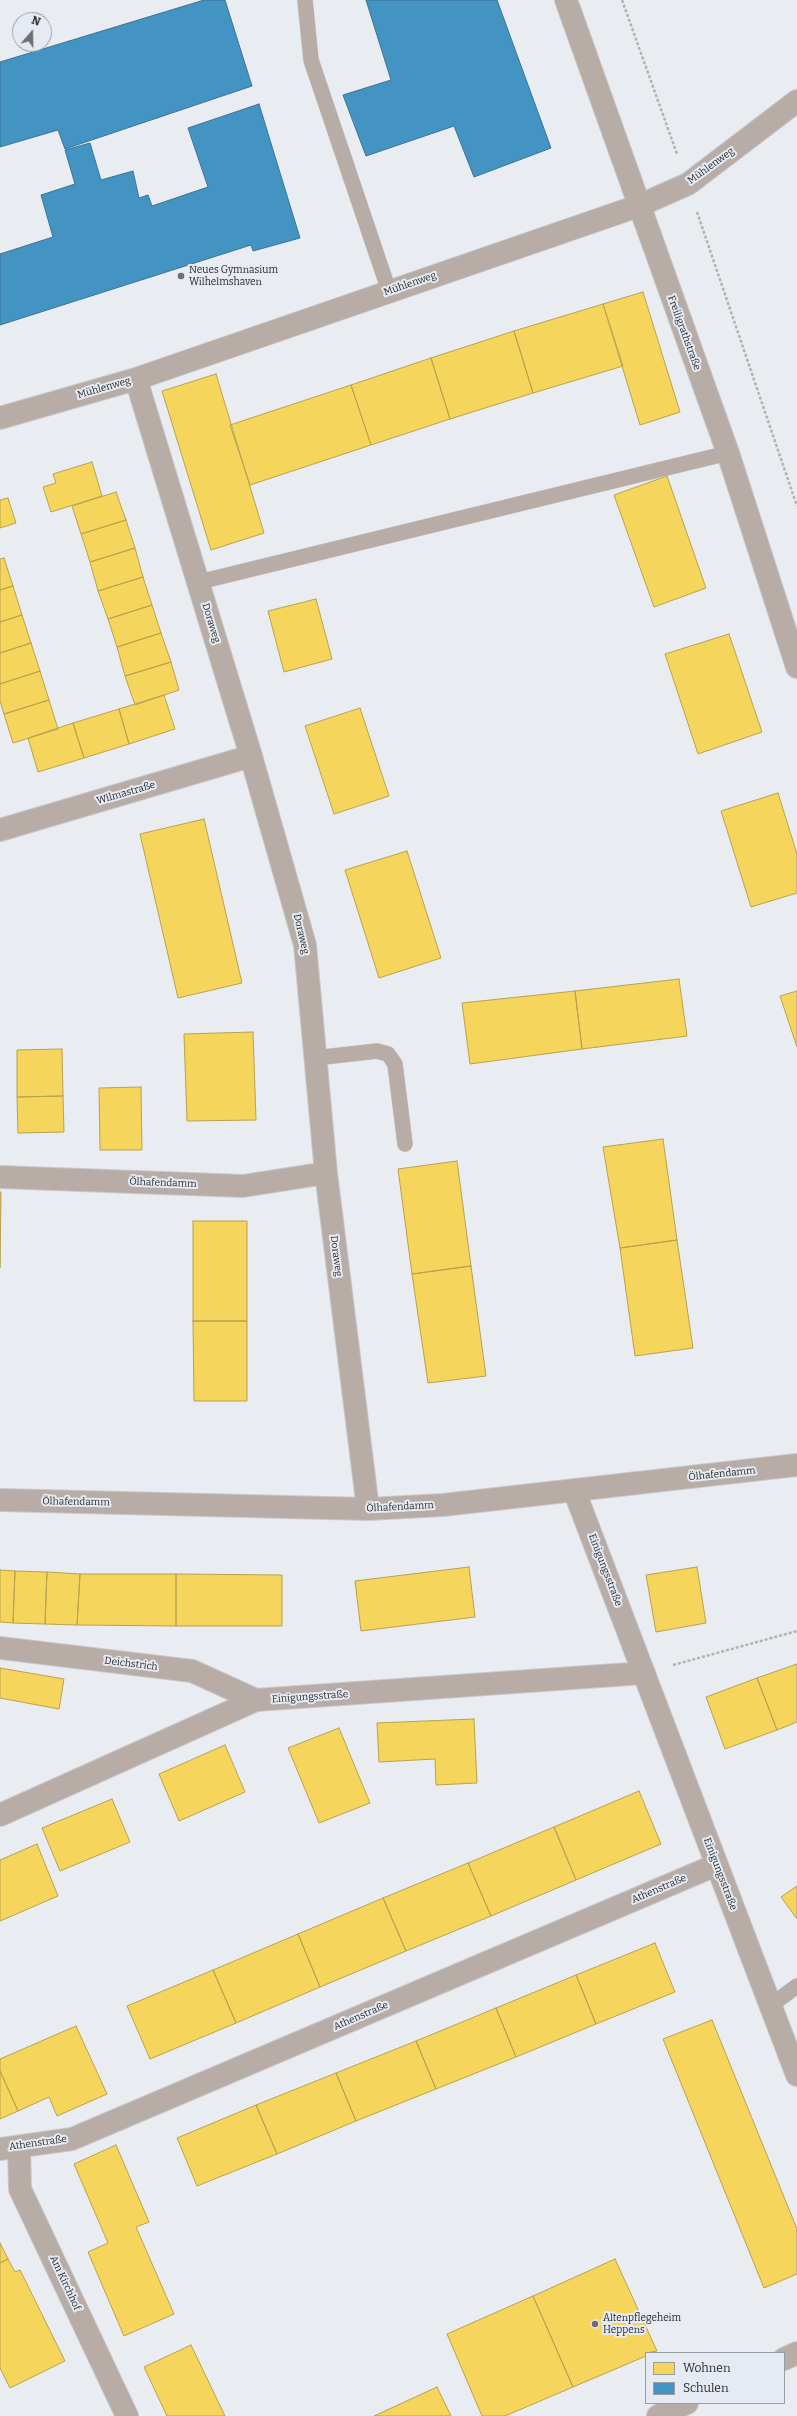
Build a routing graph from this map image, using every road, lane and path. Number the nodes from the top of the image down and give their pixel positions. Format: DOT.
graph roads {
  1 [pos="305,0"];
  2 [pos="566,0"];
  3 [pos="622,0"];
  4 [pos="797,101"];
  5 [pos="688,184"];
  6 [pos="638,206"];
  7 [pos="389,291"];
  8 [pos="136,379"];
  9 [pos="0,418"];
  10 [pos="728,453"];
  11 [pos="797,506"];
  12 [pos="199,582"];
  13 [pos="797,667"];
  14 [pos="251,756"];
  15 [pos="0,830"];
  16 [pos="315,1058"];
  17 [pos="406,1144"];
  18 [pos="326,1173"];
  19 [pos="0,1177"];
  20 [pos="797,1465"];
  21 [pos="574,1490"];
  22 [pos="0,1500"];
  23 [pos="368,1509"];
  24 [pos="797,1631"];
  25 [pos="0,1648"];
  26 [pos="644,1673"];
  27 [pos="256,1700"];
  28 [pos="0,1815"];
  29 [pos="716,1865"];
  30 [pos="797,1986"];
  31 [pos="770,2006"];
  32 [pos="797,2075"];
  33 [pos="9,2148"];
  34 [pos="797,2353"];
  35 [pos="785,2359"];
  36 [pos="685,2404"];
  37 [pos="127,2416"];
  38 [pos="658,2416"];
  1 -- 7 [label="lane"];
  2 -- 6 [label="street, Freiligrathstraße"];
  3 -- 5 [label="path"];
  4 -- 5 [label="street, Mühlenweg"];
  5 -- 6 [label="street, Mühlenweg"];
  5 -- 11 [label="path"];
  6 -- 7 [label="street, Mühlenweg"];
  6 -- 10 [label="street, Freiligrathstraße"];
  7 -- 8 [label="street, Mühlenweg"];
  8 -- 9 [label="street, Mühlenweg"];
  8 -- 12 [label="street, Doraweg"];
  10 -- 12 [label="lane"];
  10 -- 13 [label="street, Freiligrathstraße"];
  12 -- 14 [label="street, Doraweg"];
  14 -- 15 [label="street, Wilmastraße"];
  14 -- 16 [label="street, Doraweg"];
  16 -- 17 [label="lane"];
  16 -- 18 [label="street, Doraweg"];
  18 -- 19 [label="street, Ölhafendamm"];
  18 -- 23 [label="street, Doraweg"];
  20 -- 21 [label="street, Ölhafendamm"];
  21 -- 23 [label="street, Ölhafendamm"];
  21 -- 26 [label="street, Einigungsstraße"];
  22 -- 23 [label="street, Ölhafendamm"];
  24 -- 26 [label="path"];
  25 -- 27 [label="street, Deichstrich"];
  26 -- 27 [label="street, Einigungsstraße"];
  26 -- 29 [label="street, Einigungsstraße"];
  27 -- 28 [label="street, Einigungsstraße"];
  29 -- 31 [label="street, Einigungsstraße"];
  29 -- 33 [label="street, Athenstraße"];
  30 -- 31 [label="lane"];
  31 -- 32 [label="street, Einigungsstraße"];
  33 -- 37 [label="street, Am Kirchhof"];
  34 -- 35 [label="street"];
  36 -- 38 [label="street"];
}
